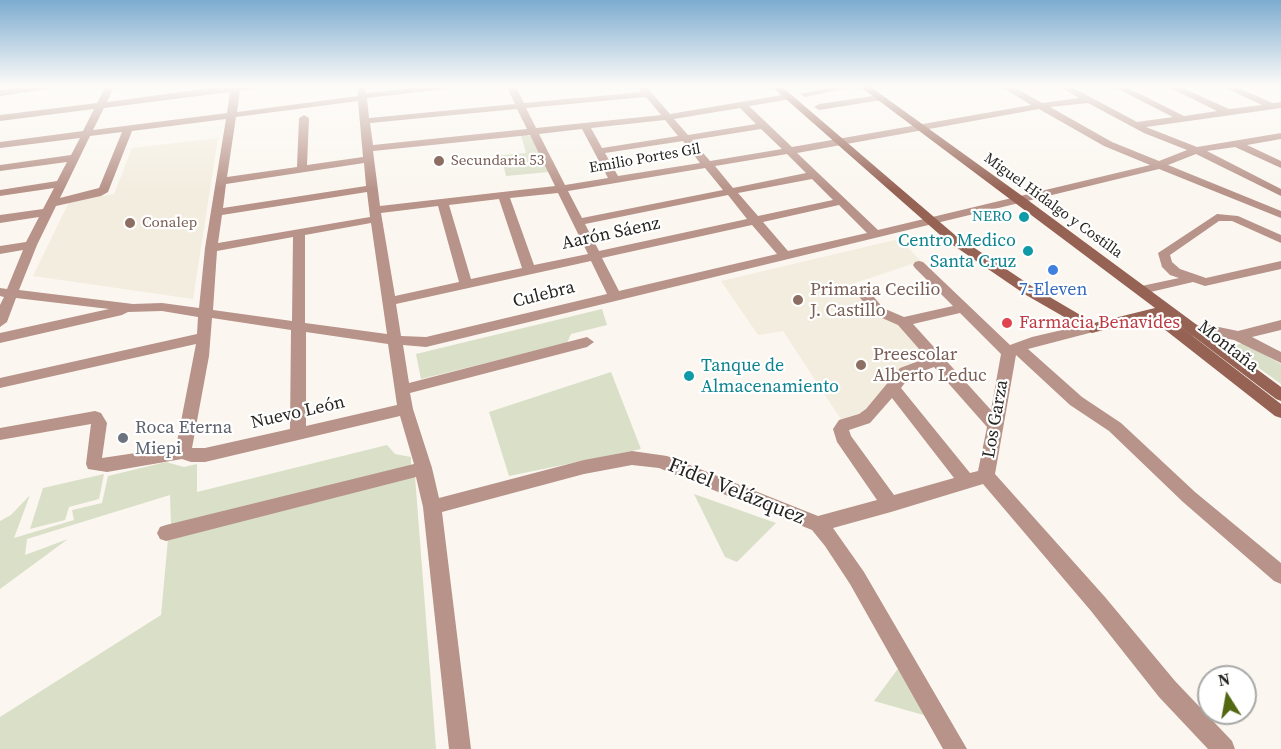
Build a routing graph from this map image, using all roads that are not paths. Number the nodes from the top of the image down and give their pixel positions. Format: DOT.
graph roads {
  1 [pos="93,120"];
  2 [pos="199,120"];
  3 [pos="230,120"];
  4 [pos="304,120"];
  5 [pos="376,120"];
  6 [pos="527,120"];
  7 [pos="641,120"];
  8 [pos="670,120"];
  9 [pos="758,120"];
  10 [pos="814,120"];
  11 [pos="910,120"];
  12 [pos="955,120"];
  13 [pos="1064,120"];
  14 [pos="1128,120"];
  15 [pos="1169,120"];
  16 [pos="365,121"];
  17 [pos="1137,125"];
  18 [pos="585,126"];
  19 [pos="764,126"];
  20 [pos="919,126"];
  21 [pos="128,129"];
  22 [pos="533,132"];
  23 [pos="87,134"];
  24 [pos="1281,136"];
  25 [pos="685,138"];
  26 [pos="839,142"];
  27 [pos="1235,143"];
  28 [pos="0,145"];
  29 [pos="788,149"];
  30 [pos="1196,150"];
  31 [pos="599,151"];
  32 [pos="368,154"];
  33 [pos="74,158"];
  34 [pos="706,163"];
  35 [pos="1161,165"];
  36 [pos="1281,165"];
  37 [pos="0,168"];
  38 [pos="302,168"];
  39 [pos="813,175"];
  40 [pos="614,179"];
  41 [pos="222,181"];
  42 [pos="62,184"];
  43 [pos="372,188"];
  44 [pos="562,189"];
  45 [pos="730,191"];
  46 [pos="0,193"];
  47 [pos="1281,193"];
  48 [pos="503,195"];
  49 [pos="1021,200"];
  50 [pos="442,202"];
  51 [pos="839,202"];
  52 [pos="50,208"];
  53 [pos="218,212"];
  54 [pos="376,215"];
  55 [pos="1281,215"];
  56 [pos="0,219"];
  57 [pos="755,221"];
  58 [pos="930,221"];
  59 [pos="579,222"];
  60 [pos="299,233"];
  61 [pos="876,235"];
  62 [pos="1281,239"];
  63 [pos="31,245"];
  64 [pos="212,248"];
  65 [pos="0,250"];
  66 [pos="595,256"];
  67 [pos="786,256"];
  68 [pos="919,265"];
  69 [pos="1281,265"];
  70 [pos="529,270"];
  71 [pos="1175,272"];
  72 [pos="1190,279"];
  73 [pos="0,282"];
  74 [pos="466,284"];
  75 [pos="1138,287"];
  76 [pos="860,289"];
  77 [pos="9,290"];
  78 [pos="615,296"];
  79 [pos="390,301"];
  80 [pos="158,305"];
  81 [pos="133,308"];
  82 [pos="962,308"];
  83 [pos="1160,311"];
  84 [pos="205,314"];
  85 [pos="0,322"];
  86 [pos="903,322"];
  87 [pos="298,325"];
  88 [pos="1281,325"];
  89 [pos="1092,328"];
  90 [pos="1195,330"];
  91 [pos="1179,333"];
  92 [pos="1238,336"];
  93 [pos="0,338"];
  94 [pos="202,338"];
  95 [pos="396,340"];
  96 [pos="587,342"];
  97 [pos="1013,350"];
  98 [pos="1281,358"];
  99 [pos="935,361"];
  100 [pos="1244,367"];
  101 [pos="1228,371"];
  102 [pos="0,383"];
  103 [pos="892,387"];
  104 [pos="402,390"];
  105 [pos="1281,395"];
  106 [pos="405,409"];
  107 [pos="1281,412"];
  108 [pos="995,425"];
  109 [pos="298,433"];
  110 [pos="0,434"];
  111 [pos="183,452"];
  112 [pos="424,468"];
  113 [pos="977,479"];
  114 [pos="891,505"];
  115 [pos="432,507"];
  116 [pos="818,524"];
  117 [pos="166,533"];
  118 [pos="1281,575"];
  119 [pos="460,749"];
  120 [pos="956,749"];
  121 [pos="1224,749"];
  1 -- 23 [label="street"];
  2 -- 21 [label="street"];
  3 -- 41 [label="street"];
  4 -- 38 [label="street"];
  5 -- 16 [label="street"];
  6 -- 22 [label="street"];
  7 -- 18 [label="street"];
  8 -- 25 [label="street"];
  9 -- 19 [label="street"];
  10 -- 26 [label="main road"];
  11 -- 20 [label="main road, Miguel Hidalgo y Costilla"];
  12 -- 20 [label="street, Emilio Portes Gil"];
  13 -- 35 [label="street"];
  14 -- 17 [label="street"];
  15 -- 17 [label="street"];
  16 -- 32 [label="street"];
  17 -- 30 [label="street"];
  18 -- 22 [label="street"];
  18 -- 31 [label="street"];
  19 -- 25 [label="street"];
  19 -- 29 [label="street"];
  20 -- 26 [label="street, Emilio Portes Gil"];
  20 -- 49 [label="main road, Miguel Hidalgo y Costilla"];
  21 -- 23 [label="street"];
  21 -- 52 [label="street"];
  22 -- 32 [label="street"];
  22 -- 44 [label="street"];
  23 -- 28 [label="street"];
  23 -- 33 [label="street"];
  24 -- 27 [label="street, Culebra"];
  25 -- 31 [label="street"];
  25 -- 34 [label="street"];
  26 -- 29 [label="street, Emilio Portes Gil"];
  26 -- 58 [label="main road"];
  27 -- 30 [label="street, Culebra"];
  27 -- 36 [label="street"];
  29 -- 34 [label="street, Emilio Portes Gil"];
  29 -- 39 [label="street"];
  30 -- 35 [label="street, Culebra"];
  30 -- 47 [label="street"];
  31 -- 40 [label="street"];
  32 -- 38 [label="street"];
  32 -- 43 [label="street"];
  33 -- 37 [label="street"];
  33 -- 42 [label="street"];
  34 -- 40 [label="street, Emilio Portes Gil"];
  34 -- 45 [label="street"];
  35 -- 49 [label="street, Culebra"];
  35 -- 55 [label="street"];
  38 -- 41 [label="street"];
  39 -- 45 [label="street"];
  39 -- 51 [label="street"];
  40 -- 44 [label="street, Emilio Portes Gil"];
  41 -- 53 [label="street"];
  42 -- 46 [label="street"];
  42 -- 52 [label="street"];
  43 -- 53 [label="street"];
  43 -- 54 [label="street"];
  44 -- 48 [label="street, Emilio Portes Gil"];
  44 -- 59 [label="street"];
  45 -- 57 [label="street"];
  45 -- 59 [label="street"];
  48 -- 50 [label="street, Emilio Portes Gil"];
  48 -- 70 [label="street"];
  49 -- 58 [label="street, Culebra"];
  49 -- 75 [label="main road, Miguel Hidalgo y Costilla"];
  50 -- 54 [label="street, Emilio Portes Gil"];
  50 -- 74 [label="street"];
  51 -- 57 [label="street, Aarón Sáenz"];
  51 -- 61 [label="street"];
  52 -- 56 [label="street"];
  52 -- 63 [label="street"];
  53 -- 64 [label="street"];
  54 -- 60 [label="street, Emilio Portes Gil"];
  54 -- 79 [label="street"];
  57 -- 66 [label="street, Aarón Sáenz"];
  57 -- 67 [label="street"];
  58 -- 61 [label="street, Culebra"];
  58 -- 89 [label="main road"];
  59 -- 66 [label="street"];
  60 -- 64 [label="street, Emilio Portes Gil"];
  60 -- 87 [label="street"];
  61 -- 67 [label="street, Culebra"];
  62 -- 71 [label="street"];
  63 -- 65 [label="street"];
  63 -- 77 [label="street"];
  64 -- 84 [label="street"];
  66 -- 70 [label="street, Aarón Sáenz"];
  66 -- 78 [label="street"];
  67 -- 78 [label="street, Culebra"];
  68 -- 82 [label="street"];
  69 -- 72 [label="street"];
  70 -- 74 [label="street, Aarón Sáenz"];
  71 -- 72 [label="street"];
  71 -- 75 [label="street"];
  72 -- 75 [label="street"];
  73 -- 77 [label="street, Culebra"];
  74 -- 79 [label="street, Aarón Sáenz"];
  75 -- 83 [label="main road, Miguel Hidalgo y Costilla"];
  76 -- 86 [label="street"];
  77 -- 80 [label="street, Culebra"];
  77 -- 81 [label="street, Culebra"];
  77 -- 85 [label="street"];
  78 -- 95 [label="street, Culebra"];
  79 -- 95 [label="street"];
  80 -- 81 [label="street"];
  80 -- 84 [label="street, Culebra"];
  81 -- 93 [label="street"];
  82 -- 86 [label="street"];
  82 -- 97 [label="street"];
  83 -- 89 [label="main road"];
  83 -- 90 [label="main road, Montaña"];
  83 -- 91 [label="main road, Montaña"];
  84 -- 87 [label="street, Culebra"];
  84 -- 94 [label="street"];
  86 -- 99 [label="street"];
  87 -- 95 [label="street, Culebra"];
  87 -- 109 [label="street"];
  88 -- 92 [label="street"];
  89 -- 97 [label="street"];
  90 -- 91 [label="street"];
  90 -- 92 [label="street"];
  90 -- 100 [label="main road, Montaña"];
  91 -- 101 [label="main road, Montaña"];
  92 -- 98 [label="street"];
  94 -- 102 [label="street"];
  94 -- 111 [label="street"];
  95 -- 104 [label="street"];
  96 -- 104 [label="street"];
  97 -- 108 [label="street, Los Garza"];
  97 -- 118 [label="street"];
  99 -- 103 [label="street"];
  99 -- 108 [label="street"];
  100 -- 101 [label="main road"];
  100 -- 105 [label="main road, Montaña"];
  101 -- 107 [label="main road, Montaña"];
  103 -- 113 [label="street"];
  103 -- 114 [label="street"];
  104 -- 106 [label="street"];
  106 -- 109 [label="street, Nuevo León"];
  106 -- 112 [label="street"];
  108 -- 113 [label="street, Los Garza"];
  109 -- 111 [label="street, Nuevo León"];
  110 -- 111 [label="street, Nuevo León"];
  112 -- 115 [label="street"];
  112 -- 117 [label="street"];
  113 -- 114 [label="street"];
  113 -- 121 [label="street"];
  114 -- 116 [label="street"];
  115 -- 116 [label="street, Fidel Velázquez"];
  115 -- 119 [label="street"];
  116 -- 120 [label="street, Fidel Velázquez"];
}
